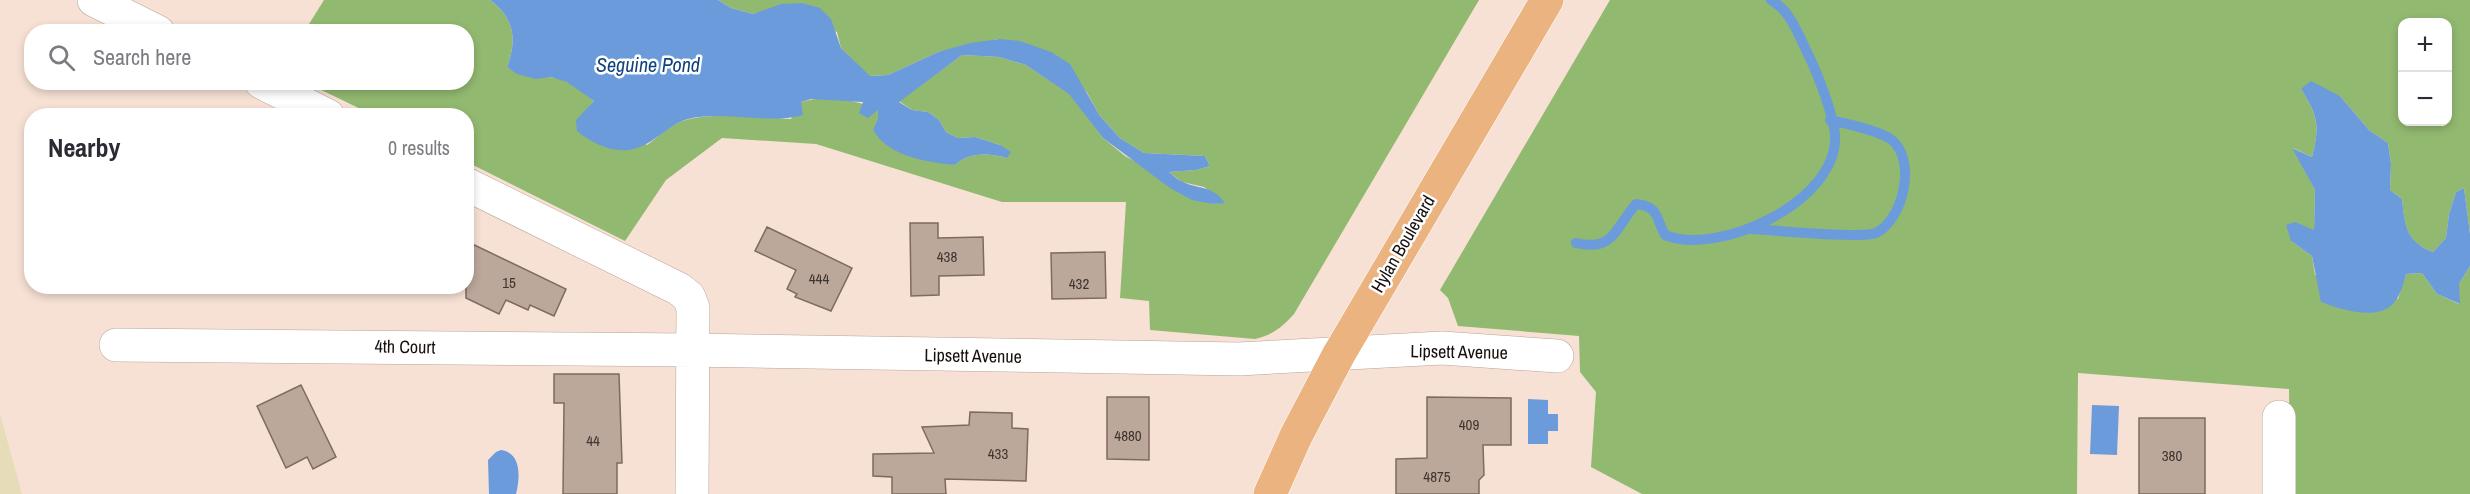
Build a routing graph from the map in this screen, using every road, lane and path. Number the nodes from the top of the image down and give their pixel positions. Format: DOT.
graph roads {
  1 [pos="94,0"];
  2 [pos="1547,0"];
  3 [pos="142,24"];
  4 [pos="277,90"];
  5 [pos="312,108"];
  6 [pos="474,188"];
  7 [pos="116,345"];
  8 [pos="693,350"];
  9 [pos="1339,354"];
  10 [pos="1557,356"];
  11 [pos="2279,417"];
  12 [pos="692,494"];
  13 [pos="1269,494"];
  14 [pos="2279,494"];
  1 -- 3 [label="street"];
  2 -- 9 [label="main road, Hylan Boulevard"];
  4 -- 5 [label="street"];
  6 -- 8 [label="street"];
  7 -- 8 [label="street, 4th Court"];
  8 -- 9 [label="street, Lipsett Avenue"];
  8 -- 12 [label="street"];
  9 -- 10 [label="street, Lipsett Avenue"];
  9 -- 13 [label="main road, Hylan Boulevard"];
  11 -- 14 [label="street"];
}
